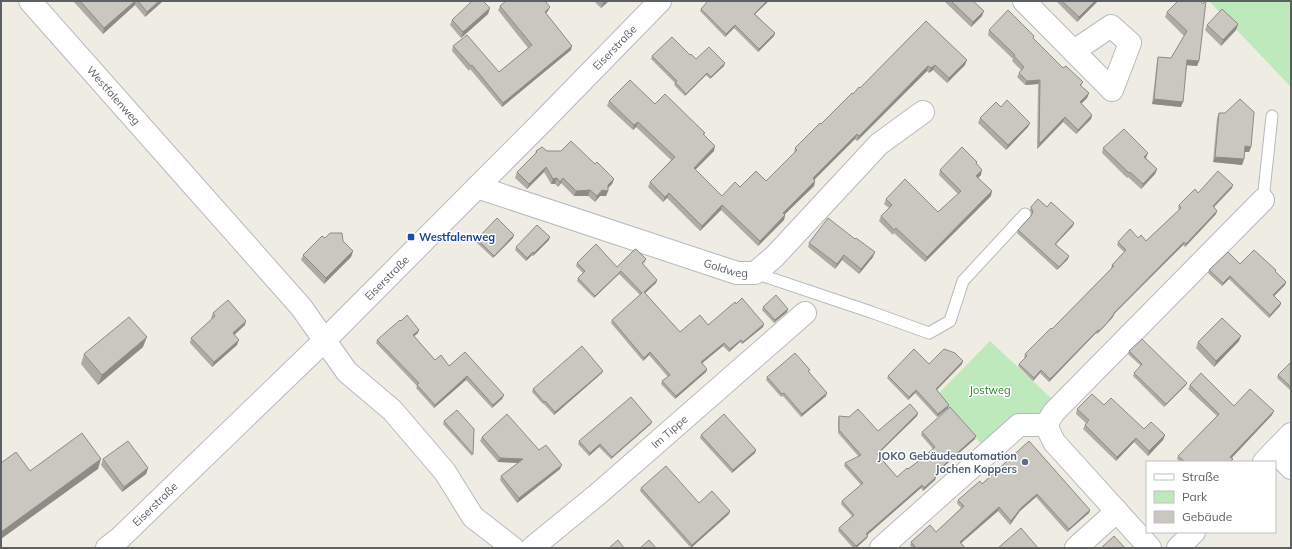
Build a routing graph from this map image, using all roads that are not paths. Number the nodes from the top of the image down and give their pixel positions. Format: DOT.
graph roads {
  1 [pos="30,1"];
  2 [pos="660,1"];
  3 [pos="1024,1"];
  4 [pos="1074,51"];
  5 [pos="922,112"];
  6 [pos="1272,116"];
  7 [pos="477,187"];
  8 [pos="1263,200"];
  9 [pos="1024,214"];
  10 [pos="755,273"];
  11 [pos="805,313"];
  12 [pos="325,340"];
  13 [pos="1046,425"];
  14 [pos="1291,434"];
  15 [pos="1269,456"];
  16 [pos="1291,468"];
  17 [pos="1117,512"];
  18 [pos="1193,533"];
  19 [pos="106,548"];
  20 [pos="513,548"];
  21 [pos="532,548"];
  22 [pos="881,548"];
  23 [pos="1076,548"];
  24 [pos="1150,548"];
  25 [pos="1178,548"];
  1 -- 12 [label="street, Westfalenweg"];
  2 -- 7 [label="street, Eiserstraße"];
  3 -- 4 [label="street"];
  5 -- 10 [label="street, Goldweg"];
  6 -- 8 [label="lane"];
  7 -- 10 [label="street, Goldweg"];
  7 -- 12 [label="street, Eiserstraße"];
  8 -- 13 [label="street"];
  9 -- 10 [label="lane"];
  11 -- 21 [label="street, Im Tippe"];
  12 -- 19 [label="street, Eiserstraße"];
  12 -- 20 [label="street, Westfalenweg"];
  13 -- 17 [label="street"];
  13 -- 22 [label="street"];
  14 -- 15 [label="street"];
  15 -- 16 [label="street"];
  17 -- 23 [label="street"];
  17 -- 24 [label="street"];
  18 -- 25 [label="street"];
}
